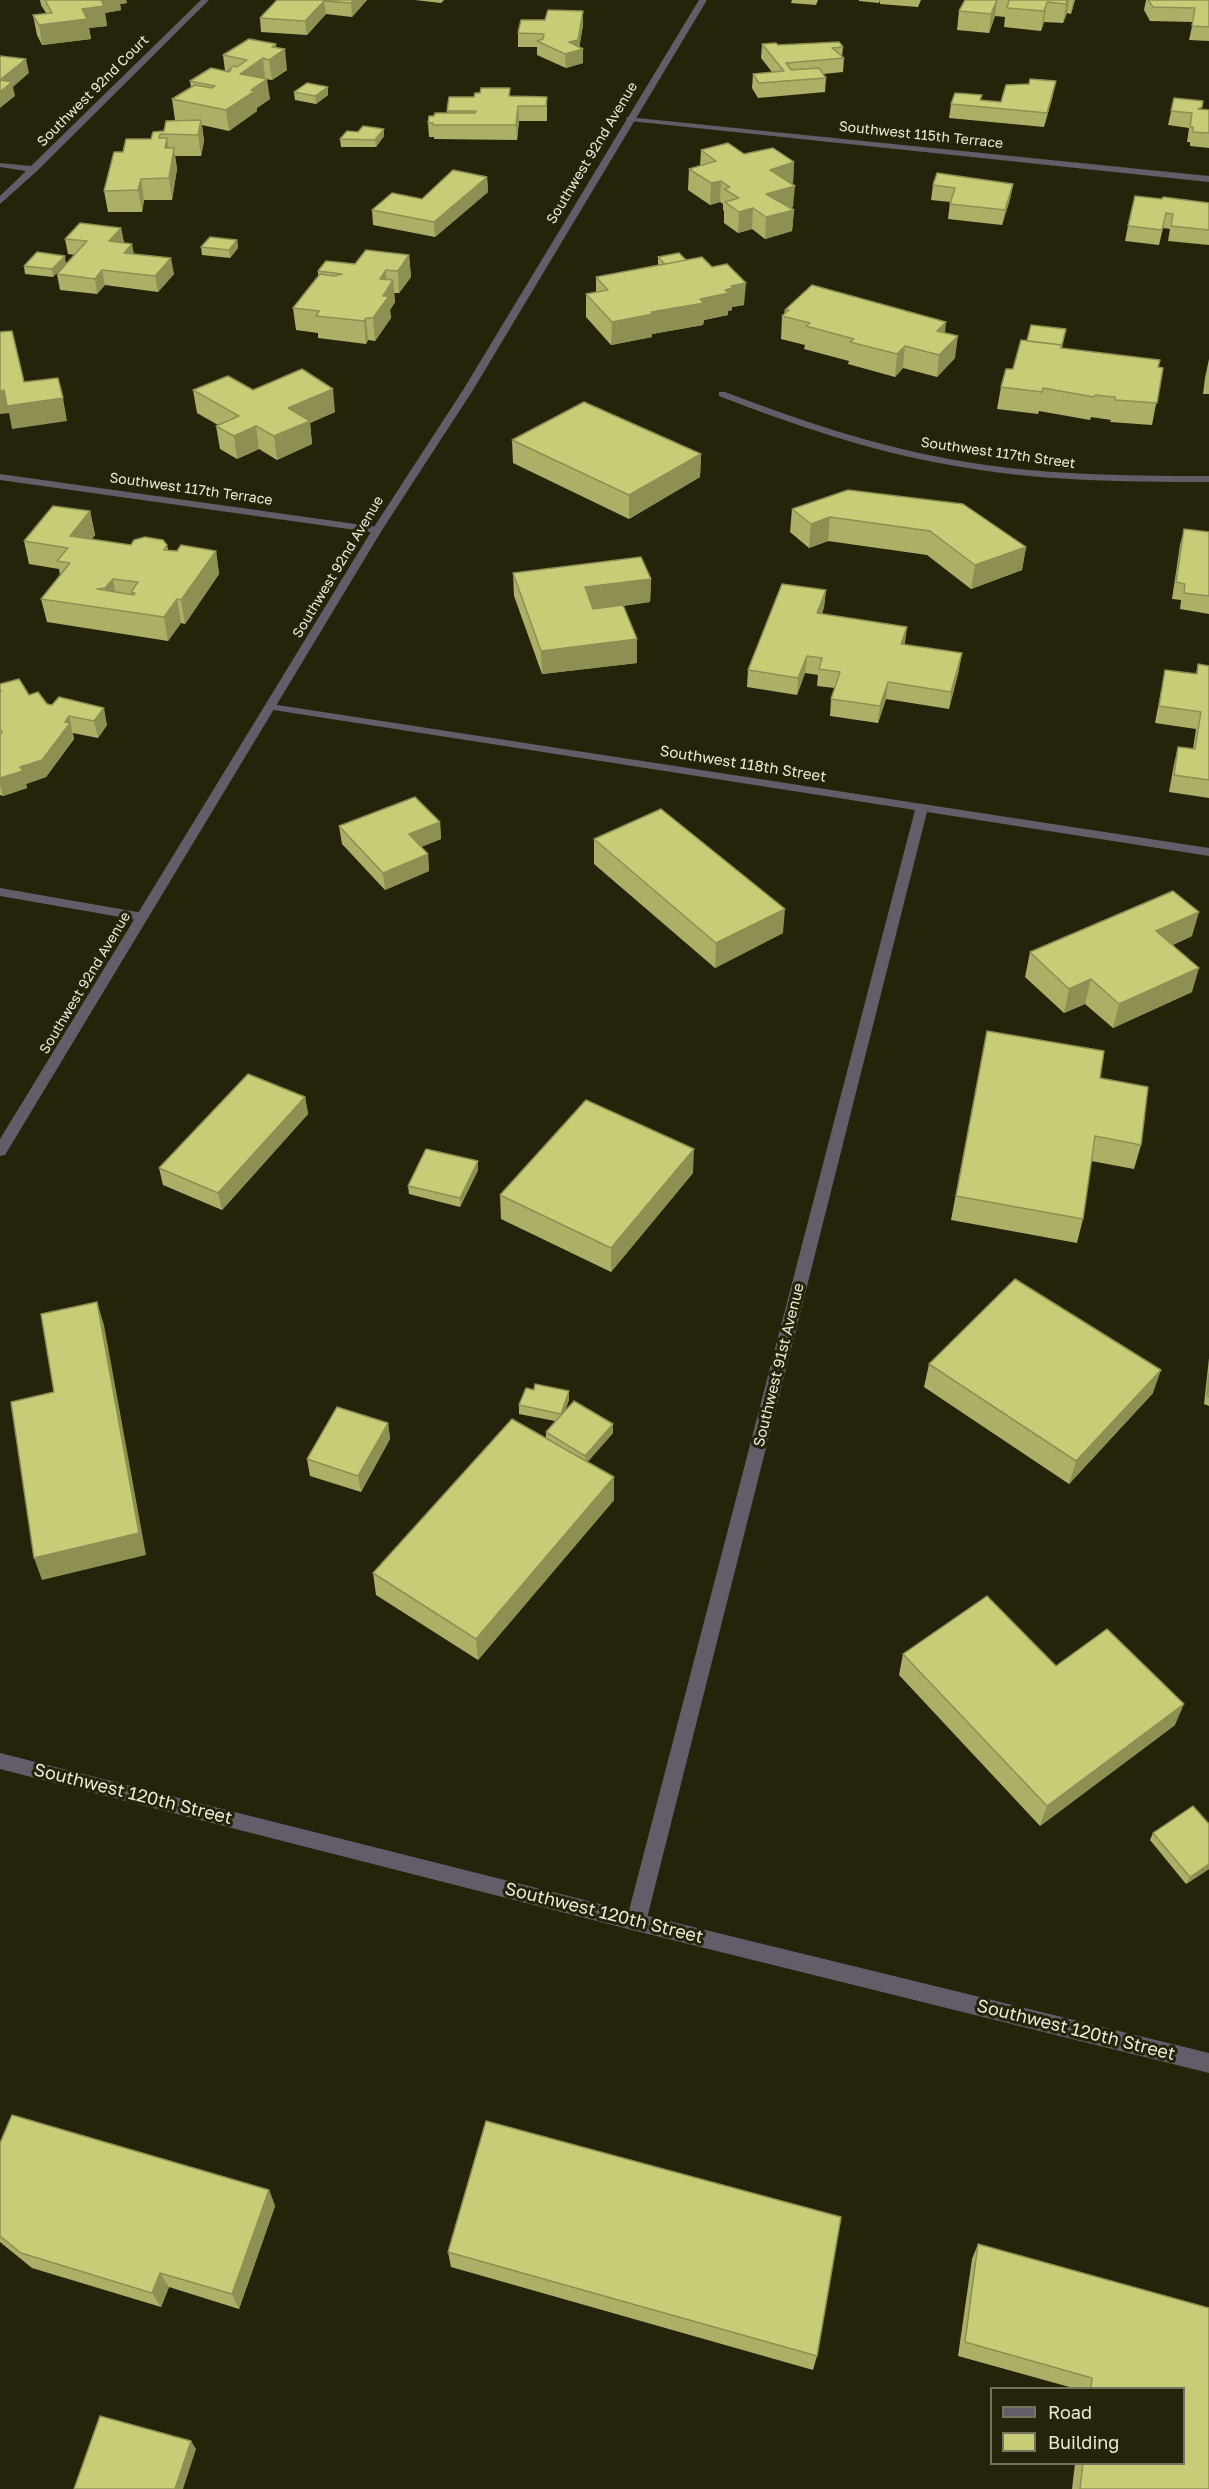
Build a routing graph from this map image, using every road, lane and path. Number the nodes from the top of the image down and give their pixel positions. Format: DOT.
graph roads {
  1 [pos="205,0"];
  2 [pos="703,0"];
  3 [pos="630,119"];
  4 [pos="0,165"];
  5 [pos="34,169"];
  6 [pos="1209,179"];
  7 [pos="0,201"];
  8 [pos="722,394"];
  9 [pos="0,477"];
  10 [pos="1209,478"];
  11 [pos="377,531"];
  12 [pos="271,707"];
  13 [pos="922,808"];
  14 [pos="1209,852"];
  15 [pos="0,892"];
  16 [pos="143,917"];
  17 [pos="0,1151"];
  18 [pos="0,1761"];
  19 [pos="636,1922"];
  20 [pos="1209,2063"];
  1 -- 5 [label="street, Southwest 92nd Court"];
  2 -- 3 [label="street, Southwest 92nd Avenue"];
  3 -- 6 [label="street, Southwest 115th Terrace"];
  3 -- 11 [label="street, Southwest 92nd Avenue"];
  4 -- 5 [label="street"];
  5 -- 7 [label="street, Southwest 92nd Court"];
  8 -- 10 [label="street, Southwest 117th Street"];
  9 -- 11 [label="street, Southwest 117th Terrace"];
  11 -- 12 [label="street, Southwest 92nd Avenue"];
  12 -- 13 [label="street, Southwest 118th Street"];
  12 -- 16 [label="street, Southwest 92nd Avenue"];
  13 -- 14 [label="street, Southwest 118th Street"];
  13 -- 19 [label="street, Southwest 91st Avenue"];
  15 -- 16 [label="street"];
  16 -- 17 [label="street, Southwest 92nd Avenue"];
  18 -- 19 [label="street, Southwest 120th Street"];
  19 -- 20 [label="street, Southwest 120th Street"];
}
